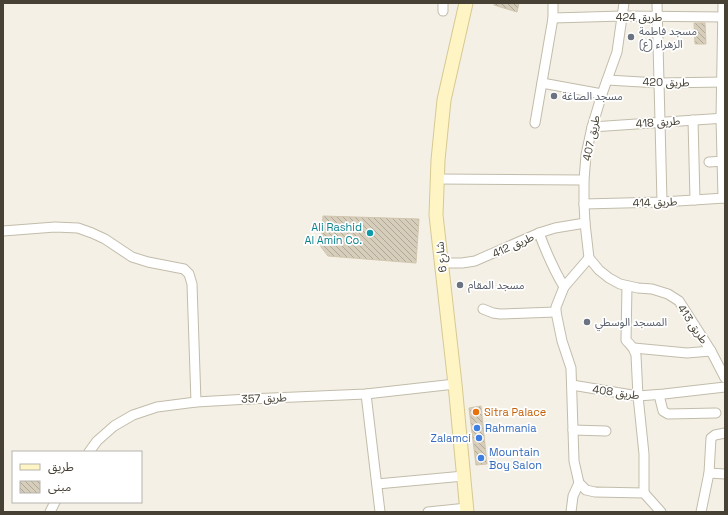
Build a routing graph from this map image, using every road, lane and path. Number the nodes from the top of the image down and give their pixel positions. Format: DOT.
graph roads {
  1 [pos="466,3"];
  2 [pos="553,3"];
  3 [pos="624,3"];
  4 [pos="657,3"];
  5 [pos="723,3"];
  6 [pos="623,16"];
  7 [pos="657,16"];
  8 [pos="724,17"];
  9 [pos="553,18"];
  10 [pos="607,80"];
  11 [pos="724,82"];
  12 [pos="542,83"];
  13 [pos="659,83"];
  14 [pos="602,94"];
  15 [pos="723,118"];
  16 [pos="693,120"];
  17 [pos="660,122"];
  18 [pos="535,123"];
  19 [pos="592,127"];
  20 [pos="724,161"];
  21 [pos="709,162"];
  22 [pos="437,179"];
  23 [pos="584,180"];
  24 [pos="724,198"];
  25 [pos="695,200"];
  26 [pos="662,202"];
  27 [pos="584,204"];
  28 [pos="585,223"];
  29 [pos="3,231"];
  30 [pos="539,233"];
  31 [pos="589,258"];
  32 [pos="442,263"];
  33 [pos="627,286"];
  34 [pos="564,287"];
  35 [pos="484,309"];
  36 [pos="556,312"];
  37 [pos="634,348"];
  38 [pos="711,351"];
  39 [pos="725,378"];
  40 [pos="455,384"];
  41 [pos="572,385"];
  42 [pos="725,387"];
  43 [pos="366,394"];
  44 [pos="659,395"];
  45 [pos="638,396"];
  46 [pos="196,402"];
  47 [pos="716,413"];
  48 [pos="573,430"];
  49 [pos="606,430"];
  50 [pos="725,433"];
  51 [pos="90,451"];
  52 [pos="709,473"];
  53 [pos="725,474"];
  54 [pos="464,476"];
  55 [pos="579,483"];
  56 [pos="376,484"];
  57 [pos="644,493"];
  58 [pos="54,503"];
  59 [pos="467,510"];
  60 [pos="50,512"];
  61 [pos="380,512"];
  62 [pos="428,512"];
  63 [pos="571,512"];
  64 [pos="661,512"];
  65 [pos="701,512"];
  1 -- 22 [label="street, شارع 6"];
  2 -- 9 [label="street"];
  3 -- 6 [label="street, طريق 407"];
  4 -- 7 [label="street"];
  5 -- 8 [label="street"];
  6 -- 7 [label="street, طريق 424"];
  6 -- 9 [label="street, طريق 424"];
  6 -- 10 [label="street, طريق 407"];
  7 -- 8 [label="street, طريق 424"];
  7 -- 13 [label="street"];
  8 -- 11 [label="street"];
  9 -- 12 [label="street"];
  10 -- 13 [label="street, طريق 420"];
  10 -- 14 [label="street, طريق 407"];
  11 -- 13 [label="street, طريق 420"];
  11 -- 15 [label="street"];
  12 -- 14 [label="street"];
  12 -- 18 [label="street"];
  13 -- 17 [label="street"];
  14 -- 19 [label="street, طريق 407"];
  15 -- 16 [label="street, طريق 418"];
  15 -- 20 [label="street"];
  16 -- 17 [label="street, طريق 418"];
  16 -- 25 [label="street"];
  17 -- 19 [label="street, طريق 418"];
  17 -- 26 [label="street"];
  19 -- 23 [label="street, طريق 407"];
  20 -- 21 [label="street"];
  20 -- 24 [label="street"];
  22 -- 23 [label="street"];
  22 -- 32 [label="street, شارع 6"];
  23 -- 27 [label="street, طريق 407"];
  24 -- 25 [label="street, طريق 414"];
  25 -- 26 [label="street, طريق 414"];
  26 -- 27 [label="street, طريق 414"];
  27 -- 28 [label="street"];
  28 -- 30 [label="street, طريق 412"];
  28 -- 31 [label="street"];
  29 -- 46 [label="street"];
  30 -- 32 [label="street, طريق 412"];
  30 -- 34 [label="street"];
  31 -- 33 [label="street, طريق 413"];
  31 -- 34 [label="street"];
  32 -- 40 [label="street, شارع 6"];
  33 -- 37 [label="street"];
  33 -- 38 [label="street, طريق 413"];
  34 -- 36 [label="street"];
  35 -- 36 [label="street"];
  36 -- 41 [label="street"];
  37 -- 38 [label="street"];
  37 -- 45 [label="street"];
  38 -- 39 [label="street, طريق 413"];
  40 -- 43 [label="street, طريق 357"];
  40 -- 54 [label="street, شارع 6"];
  41 -- 45 [label="street, طريق 408"];
  41 -- 48 [label="street"];
  42 -- 44 [label="street, طريق 408"];
  43 -- 46 [label="street, طريق 357"];
  43 -- 56 [label="street"];
  44 -- 45 [label="street, طريق 408"];
  44 -- 47 [label="street"];
  45 -- 57 [label="street"];
  46 -- 51 [label="street, طريق 357"];
  48 -- 49 [label="street"];
  48 -- 55 [label="street"];
  50 -- 52 [label="street"];
  52 -- 53 [label="street"];
  52 -- 65 [label="street"];
  54 -- 56 [label="street"];
  54 -- 59 [label="street, شارع 6"];
  55 -- 57 [label="street"];
  55 -- 63 [label="street"];
  56 -- 61 [label="street"];
  57 -- 64 [label="street"];
  58 -- 60 [label="street"];
  59 -- 62 [label="street"];
}
